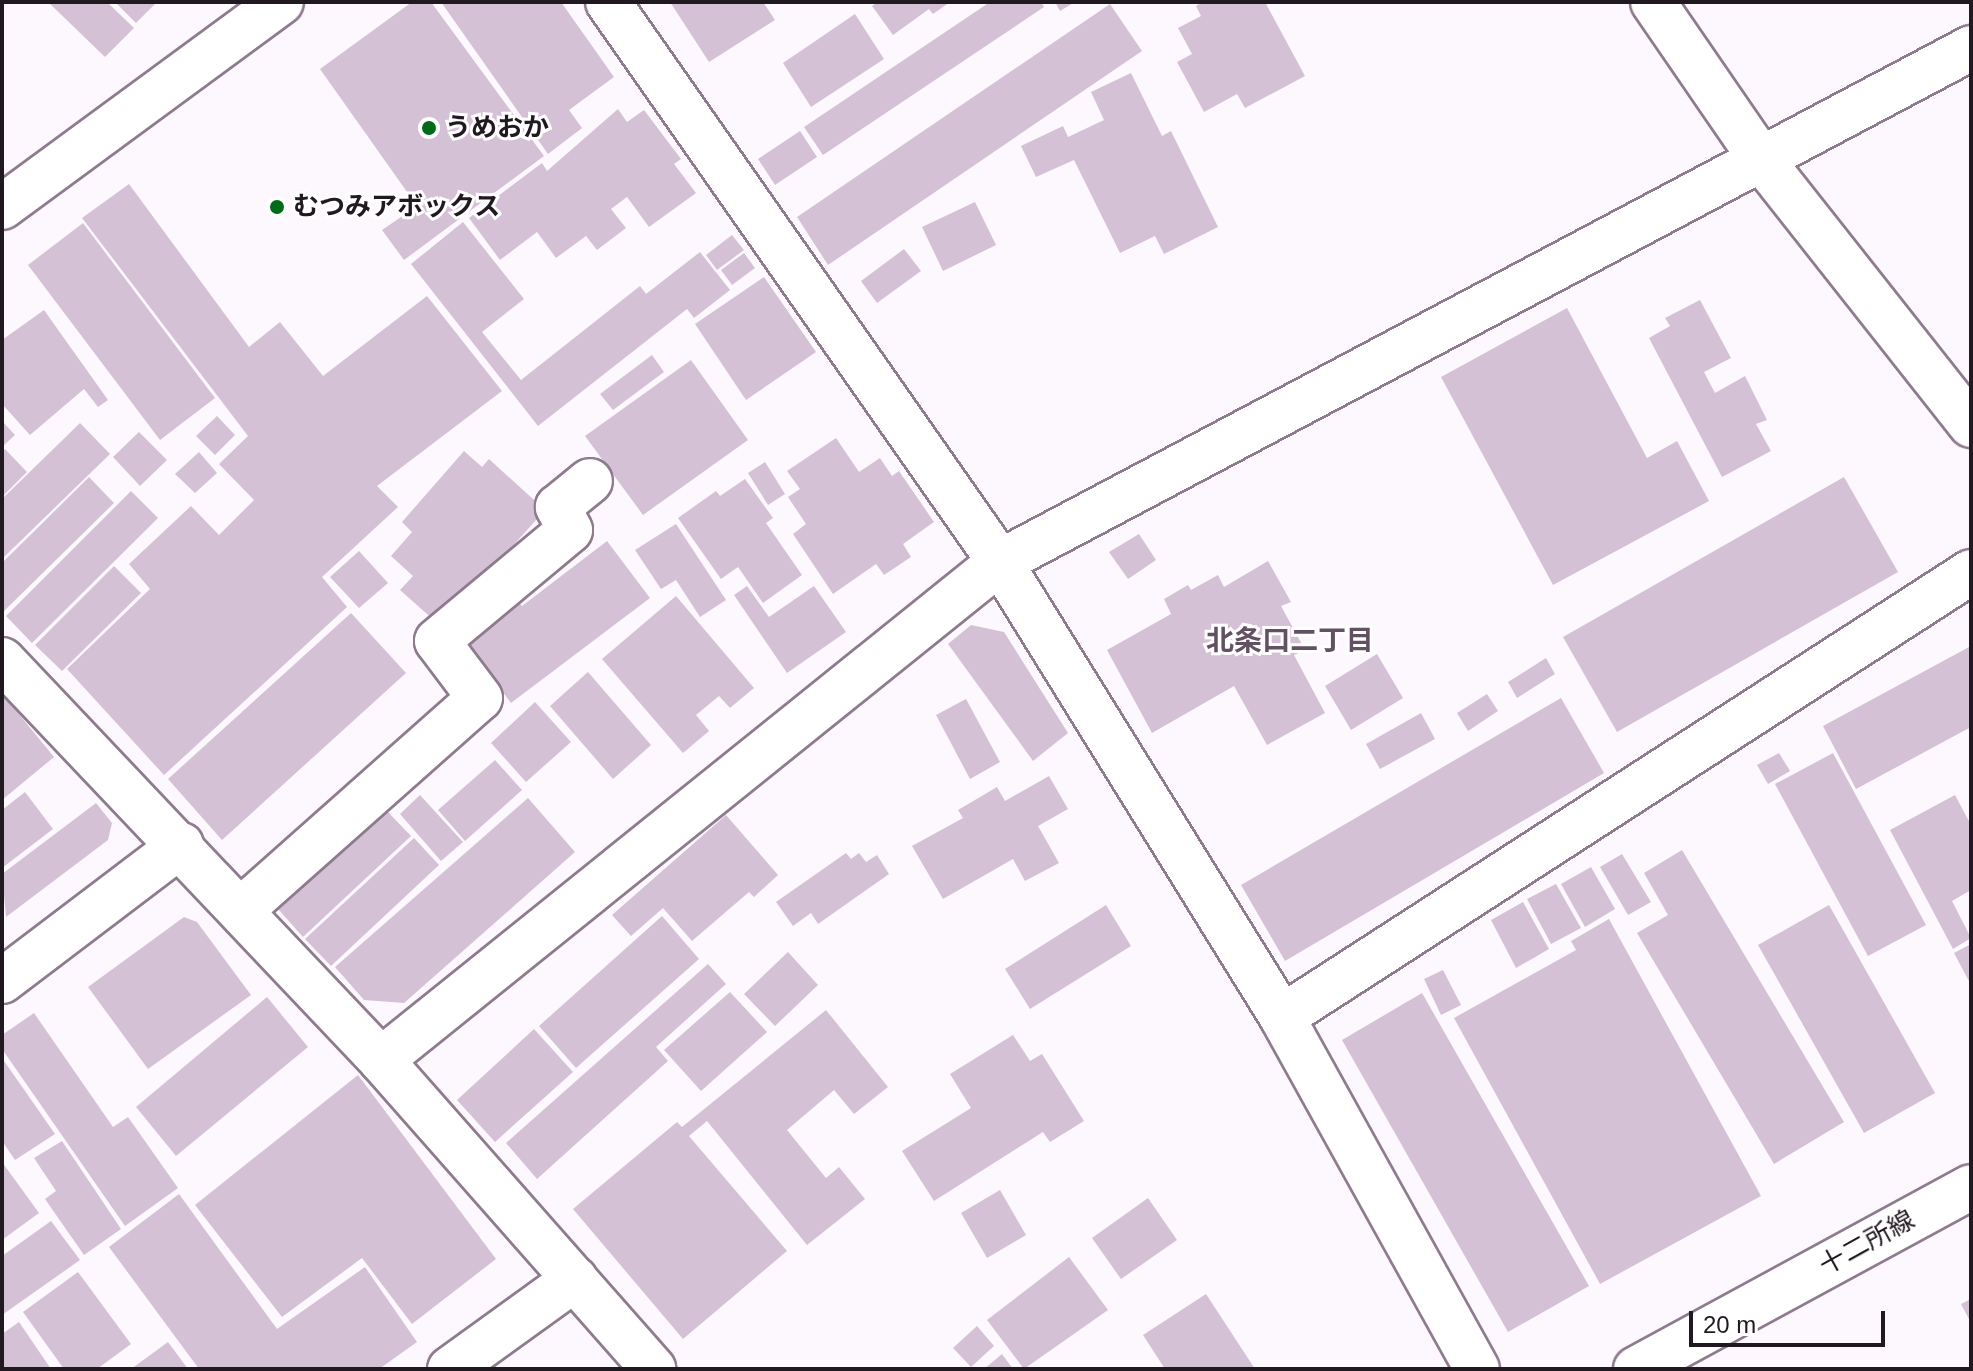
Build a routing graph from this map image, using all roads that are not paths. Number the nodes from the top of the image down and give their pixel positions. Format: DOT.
graph roads {
  1 [pos="281,2"];
  2 [pos="608,2"];
  3 [pos="1653,2"];
  4 [pos="1971,48"];
  5 [pos="1761,159"];
  6 [pos="2,207"];
  7 [pos="1971,425"];
  8 [pos="590,481"];
  9 [pos="1000,562"];
  10 [pos="1971,572"];
  11 [pos="2,660"];
  12 [pos="181,845"];
  13 [pos="241,910"];
  14 [pos="2,981"];
  15 [pos="1282,1017"];
  16 [pos="381,1060"];
  17 [pos="1971,1187"];
  18 [pos="575,1279"];
  19 [pos="450,1369"];
  20 [pos="653,1369"];
  21 [pos="1477,1369"];
  22 [pos="1636,1369"];
  1 -- 6 [label="street"];
  2 -- 9 [label="street"];
  3 -- 5 [label="street"];
  4 -- 5 [label="street"];
  5 -- 7 [label="street"];
  5 -- 9 [label="street"];
  8 -- 13 [label="street"];
  9 -- 15 [label="street"];
  9 -- 16 [label="street"];
  10 -- 15 [label="street"];
  11 -- 12 [label="street"];
  12 -- 13 [label="street"];
  12 -- 14 [label="street"];
  13 -- 16 [label="street"];
  15 -- 21 [label="street"];
  16 -- 18 [label="street"];
  17 -- 22 [label="street, 十二所線"];
  18 -- 19 [label="street"];
  18 -- 20 [label="street"];
}
